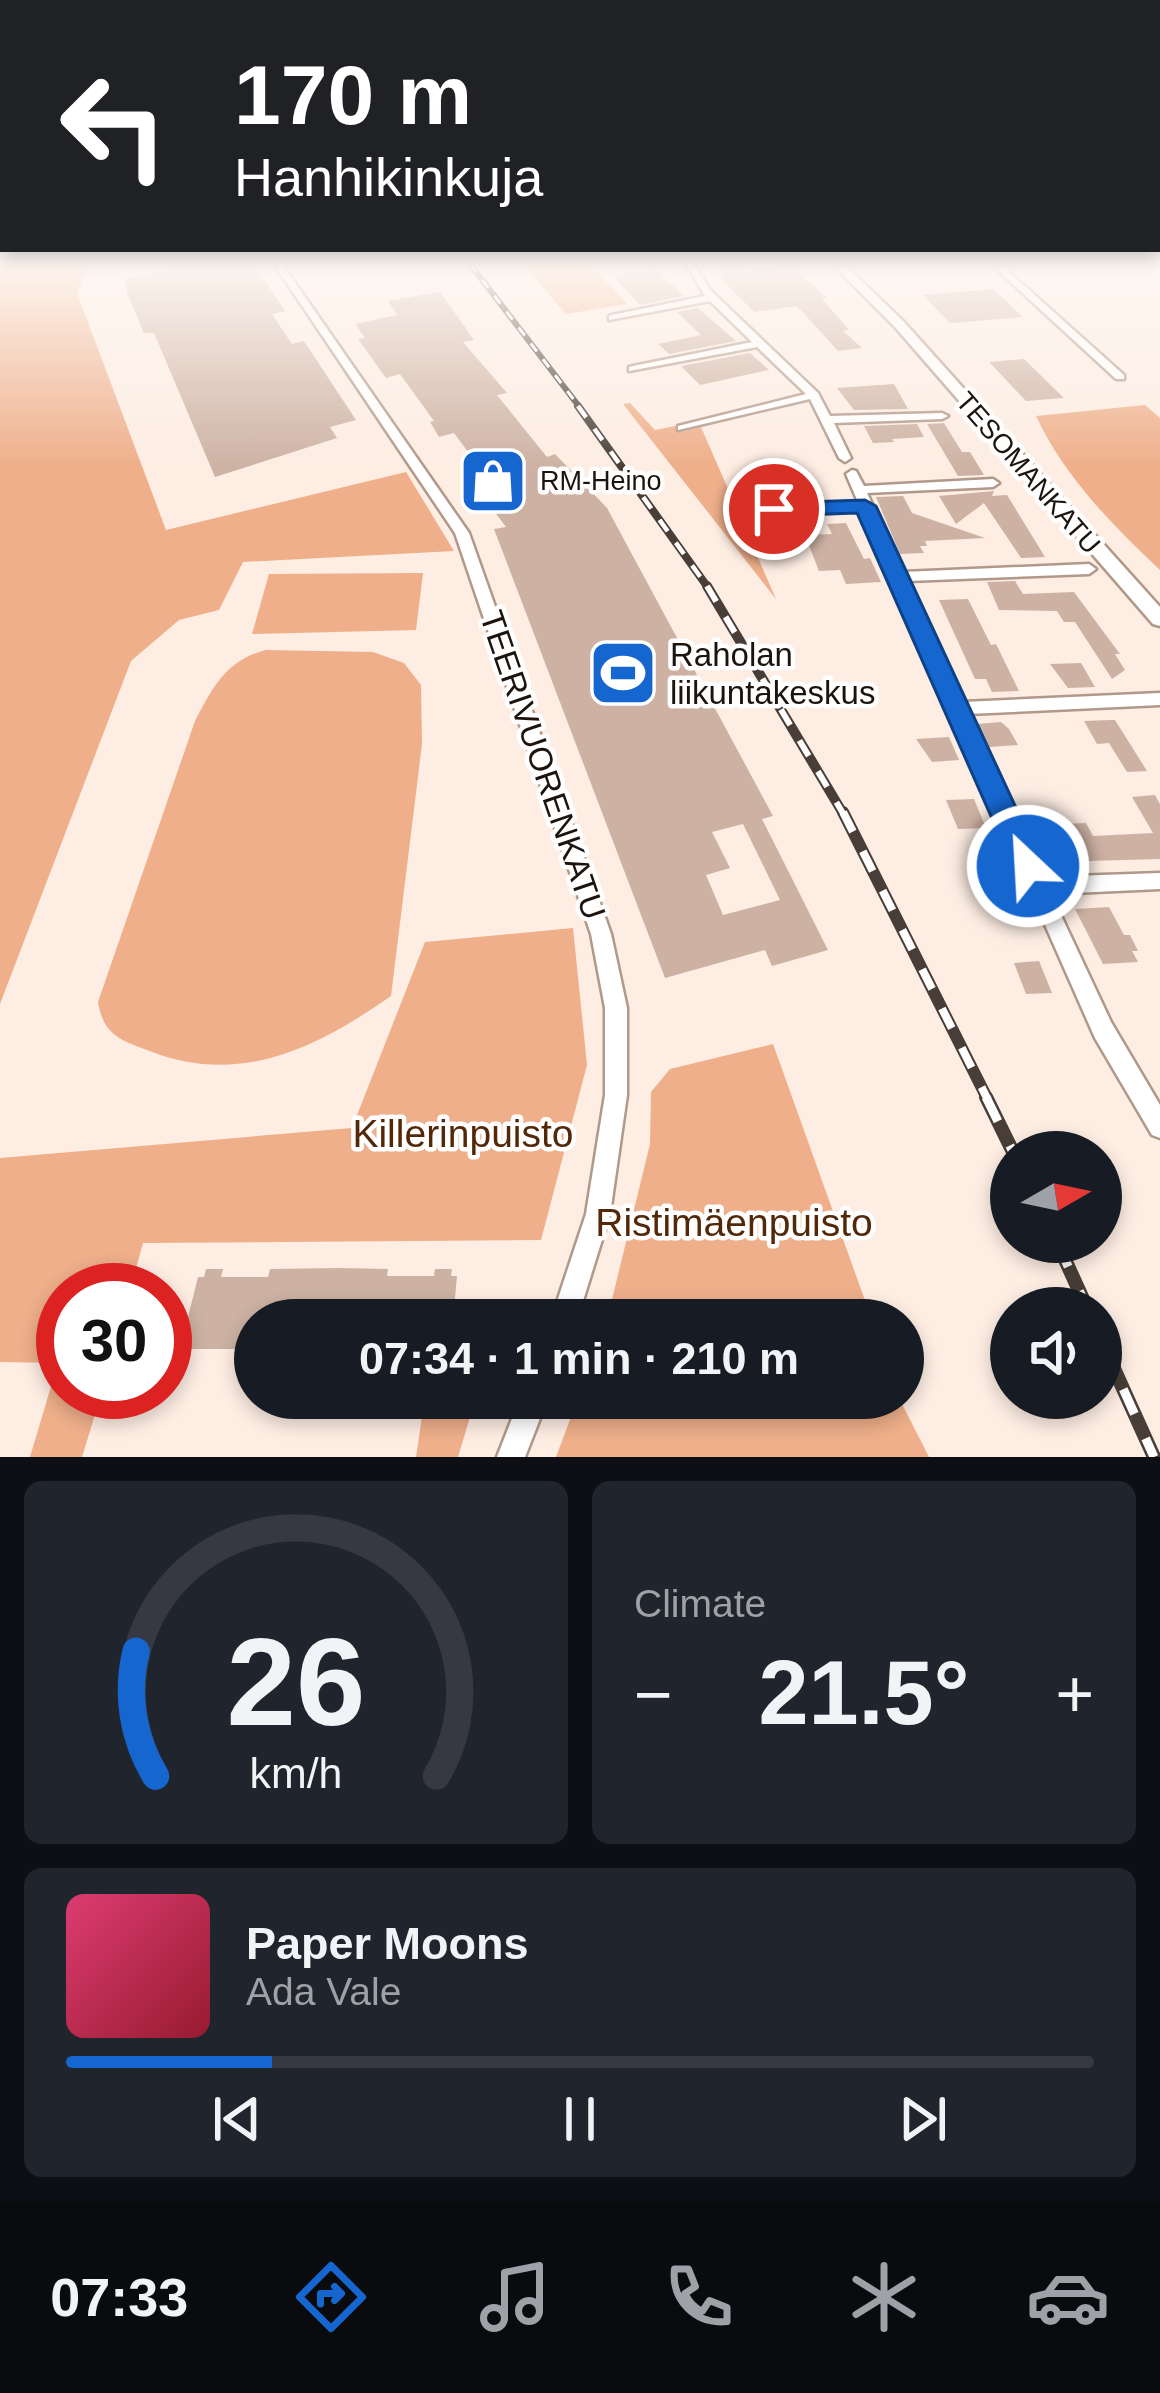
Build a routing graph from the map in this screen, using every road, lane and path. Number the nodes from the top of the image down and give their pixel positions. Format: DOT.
graph roads {
  1 [pos="325,332"];
  2 [pos="748,332"];
  3 [pos="905,332"];
  4 [pos="1070,332"];
  5 [pos="760,343"];
  6 [pos="633,369"];
  7 [pos="1120,376"];
  8 [pos="814,395"];
  9 [pos="942,416"];
  10 [pos="829,420"];
  11 [pos="682,428"];
  12 [pos="855,482"];
  13 [pos="992,483"];
  14 [pos="750,510"];
  15 [pos="1089,569"];
  16 [pos="897,577"];
  17 [pos="1160,619"];
  18 [pos="1160,699"];
  19 [pos="956,708"];
  20 [pos="1160,881"];
  21 [pos="1037,886"];
  22 [pos="1160,1127"];
  23 [pos="571,1299"];
  24 [pos="526,1419"];
  25 [pos="511,1457"];
  1 -- 23 [label="street, TEERIVUORENKATU"];
  2 -- 5 [label="street"];
  3 -- 17 [label="main road, TESOMANKATU"];
  4 -- 7 [label="street"];
  5 -- 6 [label="street"];
  5 -- 8 [label="street"];
  8 -- 10 [label="street"];
  8 -- 11 [label="street"];
  9 -- 10 [label="street"];
  10 -- 12 [label="street"];
  12 -- 13 [label="street"];
  12 -- 14 [label="street"];
  12 -- 16 [label="street"];
  15 -- 16 [label="street"];
  16 -- 19 [label="street"];
  18 -- 19 [label="street"];
  19 -- 21 [label="street"];
  20 -- 21 [label="street"];
  21 -- 22 [label="street"];
  24 -- 25 [label="street"];
}
